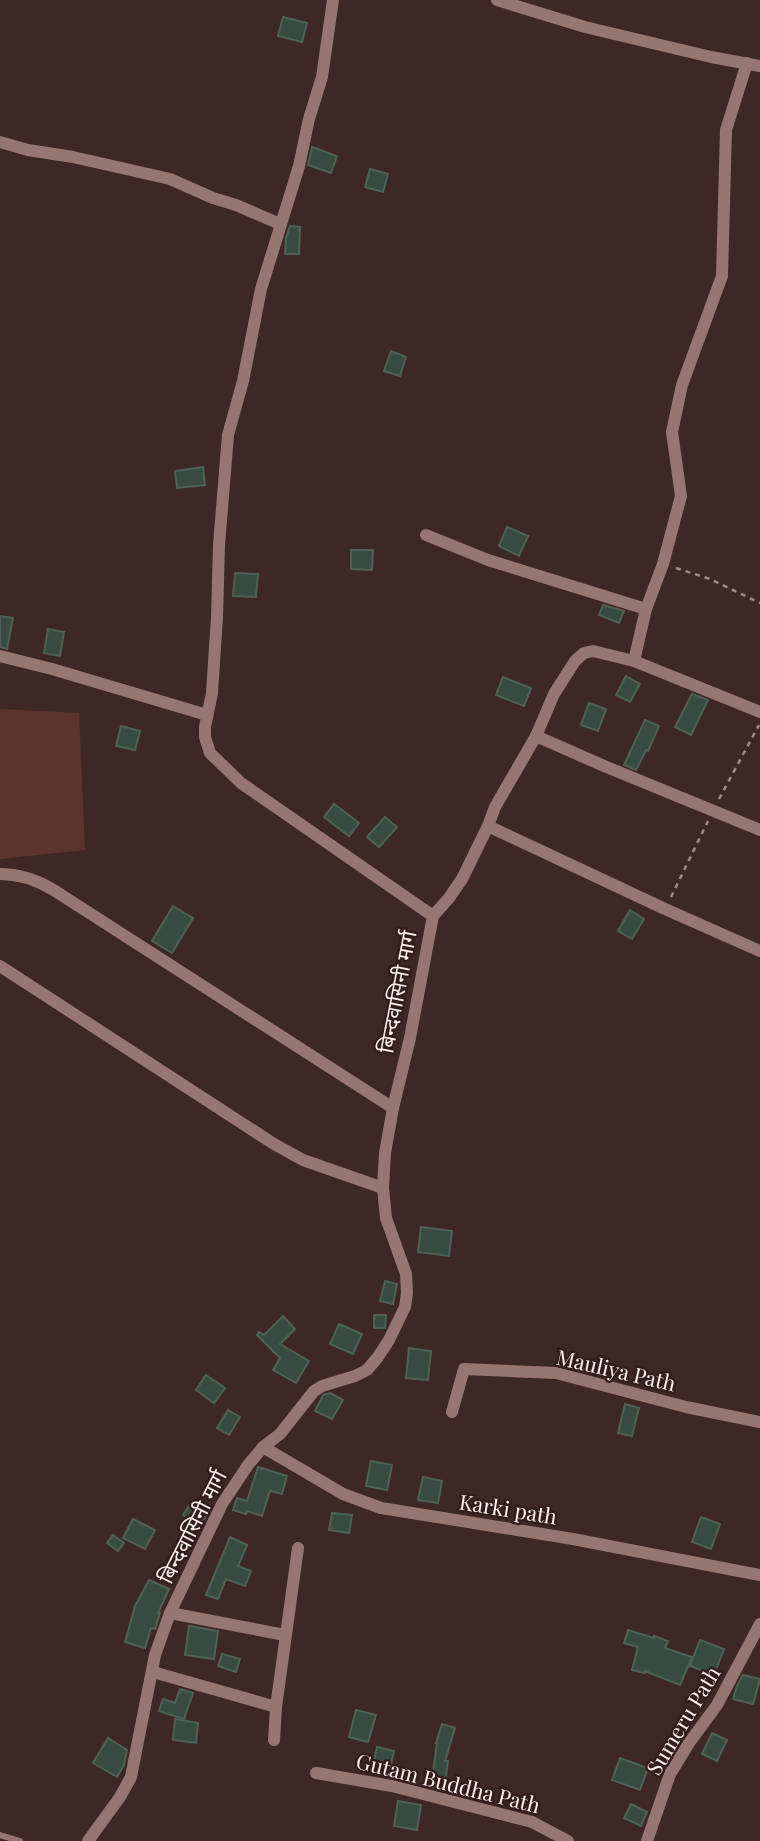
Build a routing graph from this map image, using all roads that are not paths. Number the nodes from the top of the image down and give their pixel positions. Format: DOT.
graph roads {
  1 [pos="333,0"];
  2 [pos="497,0"];
  3 [pos="753,64"];
  4 [pos="0,142"];
  5 [pos="280,224"];
  6 [pos="426,535"];
  7 [pos="646,609"];
  8 [pos="0,656"];
  9 [pos="634,661"];
  10 [pos="760,712"];
  11 [pos="207,715"];
  12 [pos="536,736"];
  13 [pos="488,825"];
  14 [pos="760,830"];
  15 [pos="0,874"];
  16 [pos="433,916"];
  17 [pos="760,951"];
  18 [pos="0,966"];
  19 [pos="393,1108"];
  20 [pos="383,1188"];
  21 [pos="452,1412"];
  22 [pos="760,1422"];
  23 [pos="263,1447"];
  24 [pos="298,1548"];
  25 [pos="760,1575"];
  26 [pos="170,1613"];
  27 [pos="760,1624"];
  28 [pos="285,1635"];
  29 [pos="754,1651"];
  30 [pos="153,1672"];
  31 [pos="276,1707"];
  32 [pos="274,1740"];
  33 [pos="316,1773"];
  34 [pos="0,1835"];
  35 [pos="20,1841"];
  36 [pos="88,1841"];
  37 [pos="568,1841"];
  38 [pos="647,1841"];
  1 -- 5 [label="street"];
  2 -- 3 [label="street"];
  3 -- 7 [label="street"];
  4 -- 5 [label="street"];
  5 -- 11 [label="street"];
  6 -- 7 [label="street"];
  7 -- 9 [label="street"];
  8 -- 11 [label="street"];
  9 -- 10 [label="street"];
  9 -- 12 [label="street"];
  11 -- 16 [label="street"];
  12 -- 13 [label="street"];
  12 -- 14 [label="street"];
  13 -- 16 [label="street"];
  13 -- 17 [label="street"];
  15 -- 19 [label="street"];
  16 -- 19 [label="street, बिन्दवासिनी मार्ग"];
  18 -- 20 [label="street"];
  19 -- 20 [label="street, बिन्दवासिनी मार्ग"];
  20 -- 23 [label="street, बिन्दवासिनी मार्ग"];
  21 -- 22 [label="street, Mauliya Path"];
  23 -- 25 [label="street, Karki path"];
  23 -- 26 [label="street, बिन्दवासिनी मार्ग"];
  24 -- 28 [label="street"];
  26 -- 28 [label="street"];
  26 -- 30 [label="street, बिन्दवासिनी मार्ग"];
  27 -- 29 [label="street, Sumeru Path"];
  28 -- 31 [label="street"];
  29 -- 38 [label="street, Sumeru Path"];
  30 -- 31 [label="street"];
  30 -- 36 [label="street, बिन्दवासिनी मार्ग"];
  31 -- 32 [label="street"];
  33 -- 37 [label="street, Gutam Buddha Path"];
  34 -- 35 [label="lane"];
}
